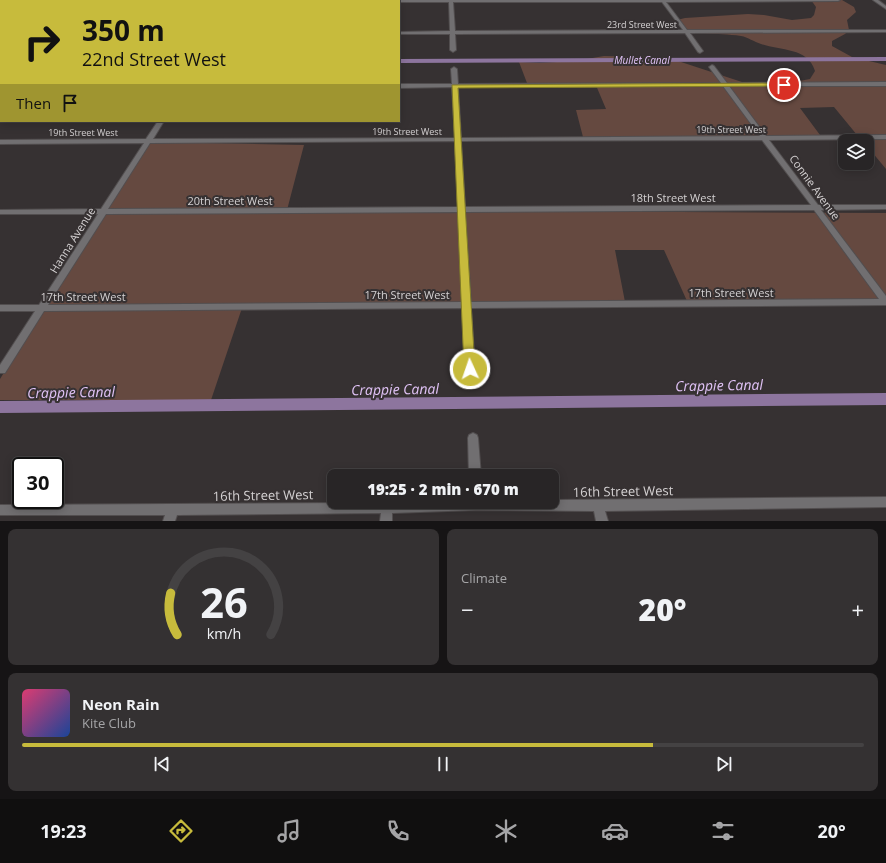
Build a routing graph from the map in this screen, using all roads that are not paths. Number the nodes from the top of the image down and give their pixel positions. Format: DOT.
graph roads {
  1 [pos="663,0"];
  2 [pos="838,0"];
  3 [pos="875,0"];
  4 [pos="400,1"];
  5 [pos="451,1"];
  6 [pos="886,8"];
  7 [pos="886,31"];
  8 [pos="686,32"];
  9 [pos="400,33"];
  10 [pos="452,33"];
  11 [pos="453,50"];
  12 [pos="700,51"];
  13 [pos="712,67"];
  14 [pos="454,69"];
  15 [pos="886,84"];
  16 [pos="725,85"];
  17 [pos="400,86"];
  18 [pos="455,86"];
  19 [pos="160,122"];
  20 [pos="886,137"];
  21 [pos="765,138"];
  22 [pos="458,140"];
  23 [pos="148,141"];
  24 [pos="0,142"];
  25 [pos="816,207"];
  26 [pos="886,207"];
  27 [pos="461,209"];
  28 [pos="104,211"];
  29 [pos="0,212"];
  30 [pos="886,302"];
  31 [pos="466,305"];
  32 [pos="0,308"];
  33 [pos="43,308"];
  34 [pos="470,369"];
  35 [pos="2,370"];
  36 [pos="473,438"];
  37 [pos="475,469"];
  38 [pos="886,502"];
  39 [pos="559,505"];
  40 [pos="598,506"];
  41 [pos="339,509"];
  42 [pos="387,509"];
  43 [pos="0,510"];
  44 [pos="171,516"];
  45 [pos="386,521"];
  46 [pos="602,521"];
  1 -- 2 [label="street"];
  1 -- 5 [label="street"];
  1 -- 8 [label="street"];
  3 -- 6 [label="street"];
  4 -- 5 [label="street"];
  5 -- 10 [label="street"];
  7 -- 8 [label="street, 23rd Street West"];
  8 -- 10 [label="street, 23rd Street West"];
  8 -- 12 [label="street"];
  9 -- 10 [label="street, 23rd Street West"];
  10 -- 11 [label="street"];
  13 -- 16 [label="street, Connie Avenue"];
  14 -- 18 [label="street"];
  15 -- 16 [label="street"];
  16 -- 18 [label="street"];
  16 -- 21 [label="street, Connie Avenue"];
  17 -- 18 [label="street"];
  18 -- 22 [label="street"];
  19 -- 23 [label="street, Hanna Avenue"];
  20 -- 21 [label="street, 19th Street West"];
  21 -- 22 [label="street, 19th Street West"];
  21 -- 25 [label="street, Connie Avenue"];
  22 -- 23 [label="street, 19th Street West"];
  22 -- 27 [label="street"];
  23 -- 24 [label="street, 19th Street West"];
  23 -- 28 [label="street, Hanna Avenue"];
  25 -- 26 [label="street, 18th Street West"];
  25 -- 27 [label="street, 18th Street West"];
  25 -- 30 [label="street, Connie Avenue"];
  27 -- 28 [label="street, 20th Street West"];
  27 -- 31 [label="street"];
  28 -- 29 [label="street, 20th Street West"];
  28 -- 33 [label="street, Hanna Avenue"];
  30 -- 31 [label="street, 17th Street West"];
  31 -- 33 [label="street, 17th Street West"];
  31 -- 34 [label="street"];
  32 -- 33 [label="street, 17th Street West"];
  33 -- 35 [label="street, Hanna Avenue"];
  36 -- 37 [label="street"];
  38 -- 40 [label="street, 16th Street West"];
  39 -- 40 [label="street, 16th Street West"];
  40 -- 46 [label="street"];
  41 -- 44 [label="street, 16th Street West"];
  42 -- 45 [label="street"];
  43 -- 44 [label="street, 16th Street West"];
}
